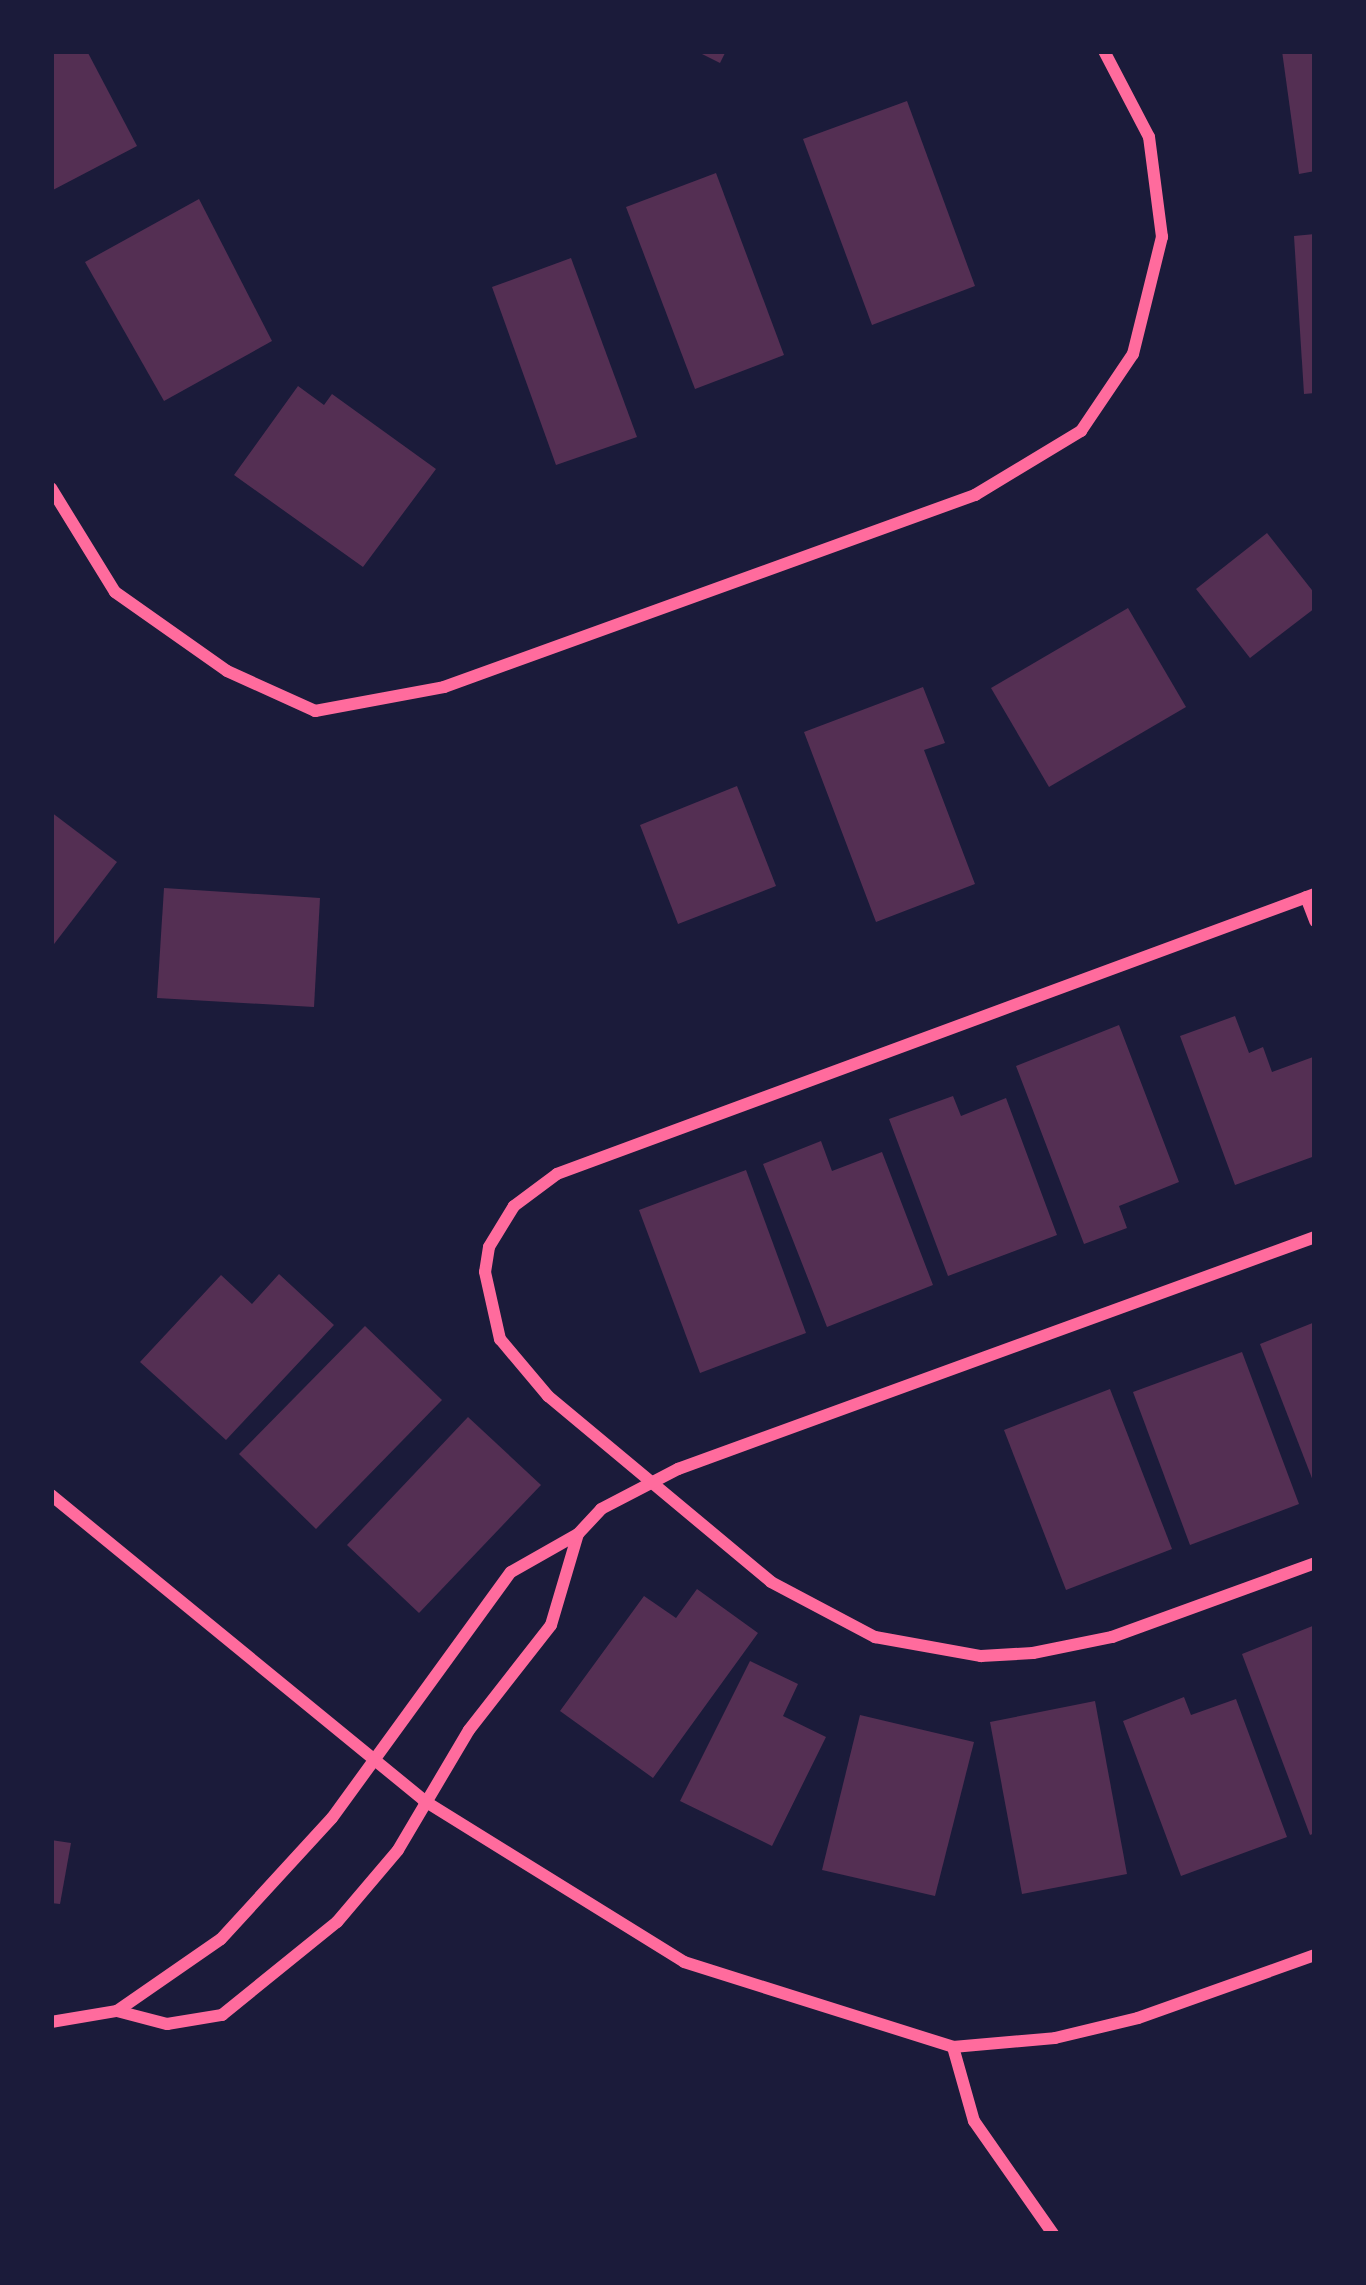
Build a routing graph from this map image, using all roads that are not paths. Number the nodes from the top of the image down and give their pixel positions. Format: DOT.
graph roads {
  1 [pos="1104,51"];
  2 [pos="51,488"];
  3 [pos="1310,895"];
  4 [pos="1315,921"];
  5 [pos="1315,1237"];
  6 [pos="649,1482"];
  7 [pos="51,1495"];
  8 [pos="578,1534"];
  9 [pos="1315,1563"];
  10 [pos="374,1763"];
  11 [pos="423,1800"];
  12 [pos="1315,1955"];
  13 [pos="117,2011"];
  14 [pos="51,2022"];
  15 [pos="953,2047"];
  16 [pos="1053,2234"];
  1 -- 2 [label="street"];
  3 -- 4 [label="street"];
  3 -- 6 [label="street"];
  5 -- 6 [label="street"];
  6 -- 8 [label="street"];
  6 -- 9 [label="street"];
  7 -- 10 [label="street"];
  8 -- 10 [label="street"];
  8 -- 11 [label="street"];
  10 -- 11 [label="street"];
  10 -- 13 [label="street"];
  11 -- 13 [label="street"];
  11 -- 15 [label="street"];
  12 -- 15 [label="street"];
  13 -- 14 [label="street"];
  15 -- 16 [label="street"];
}
